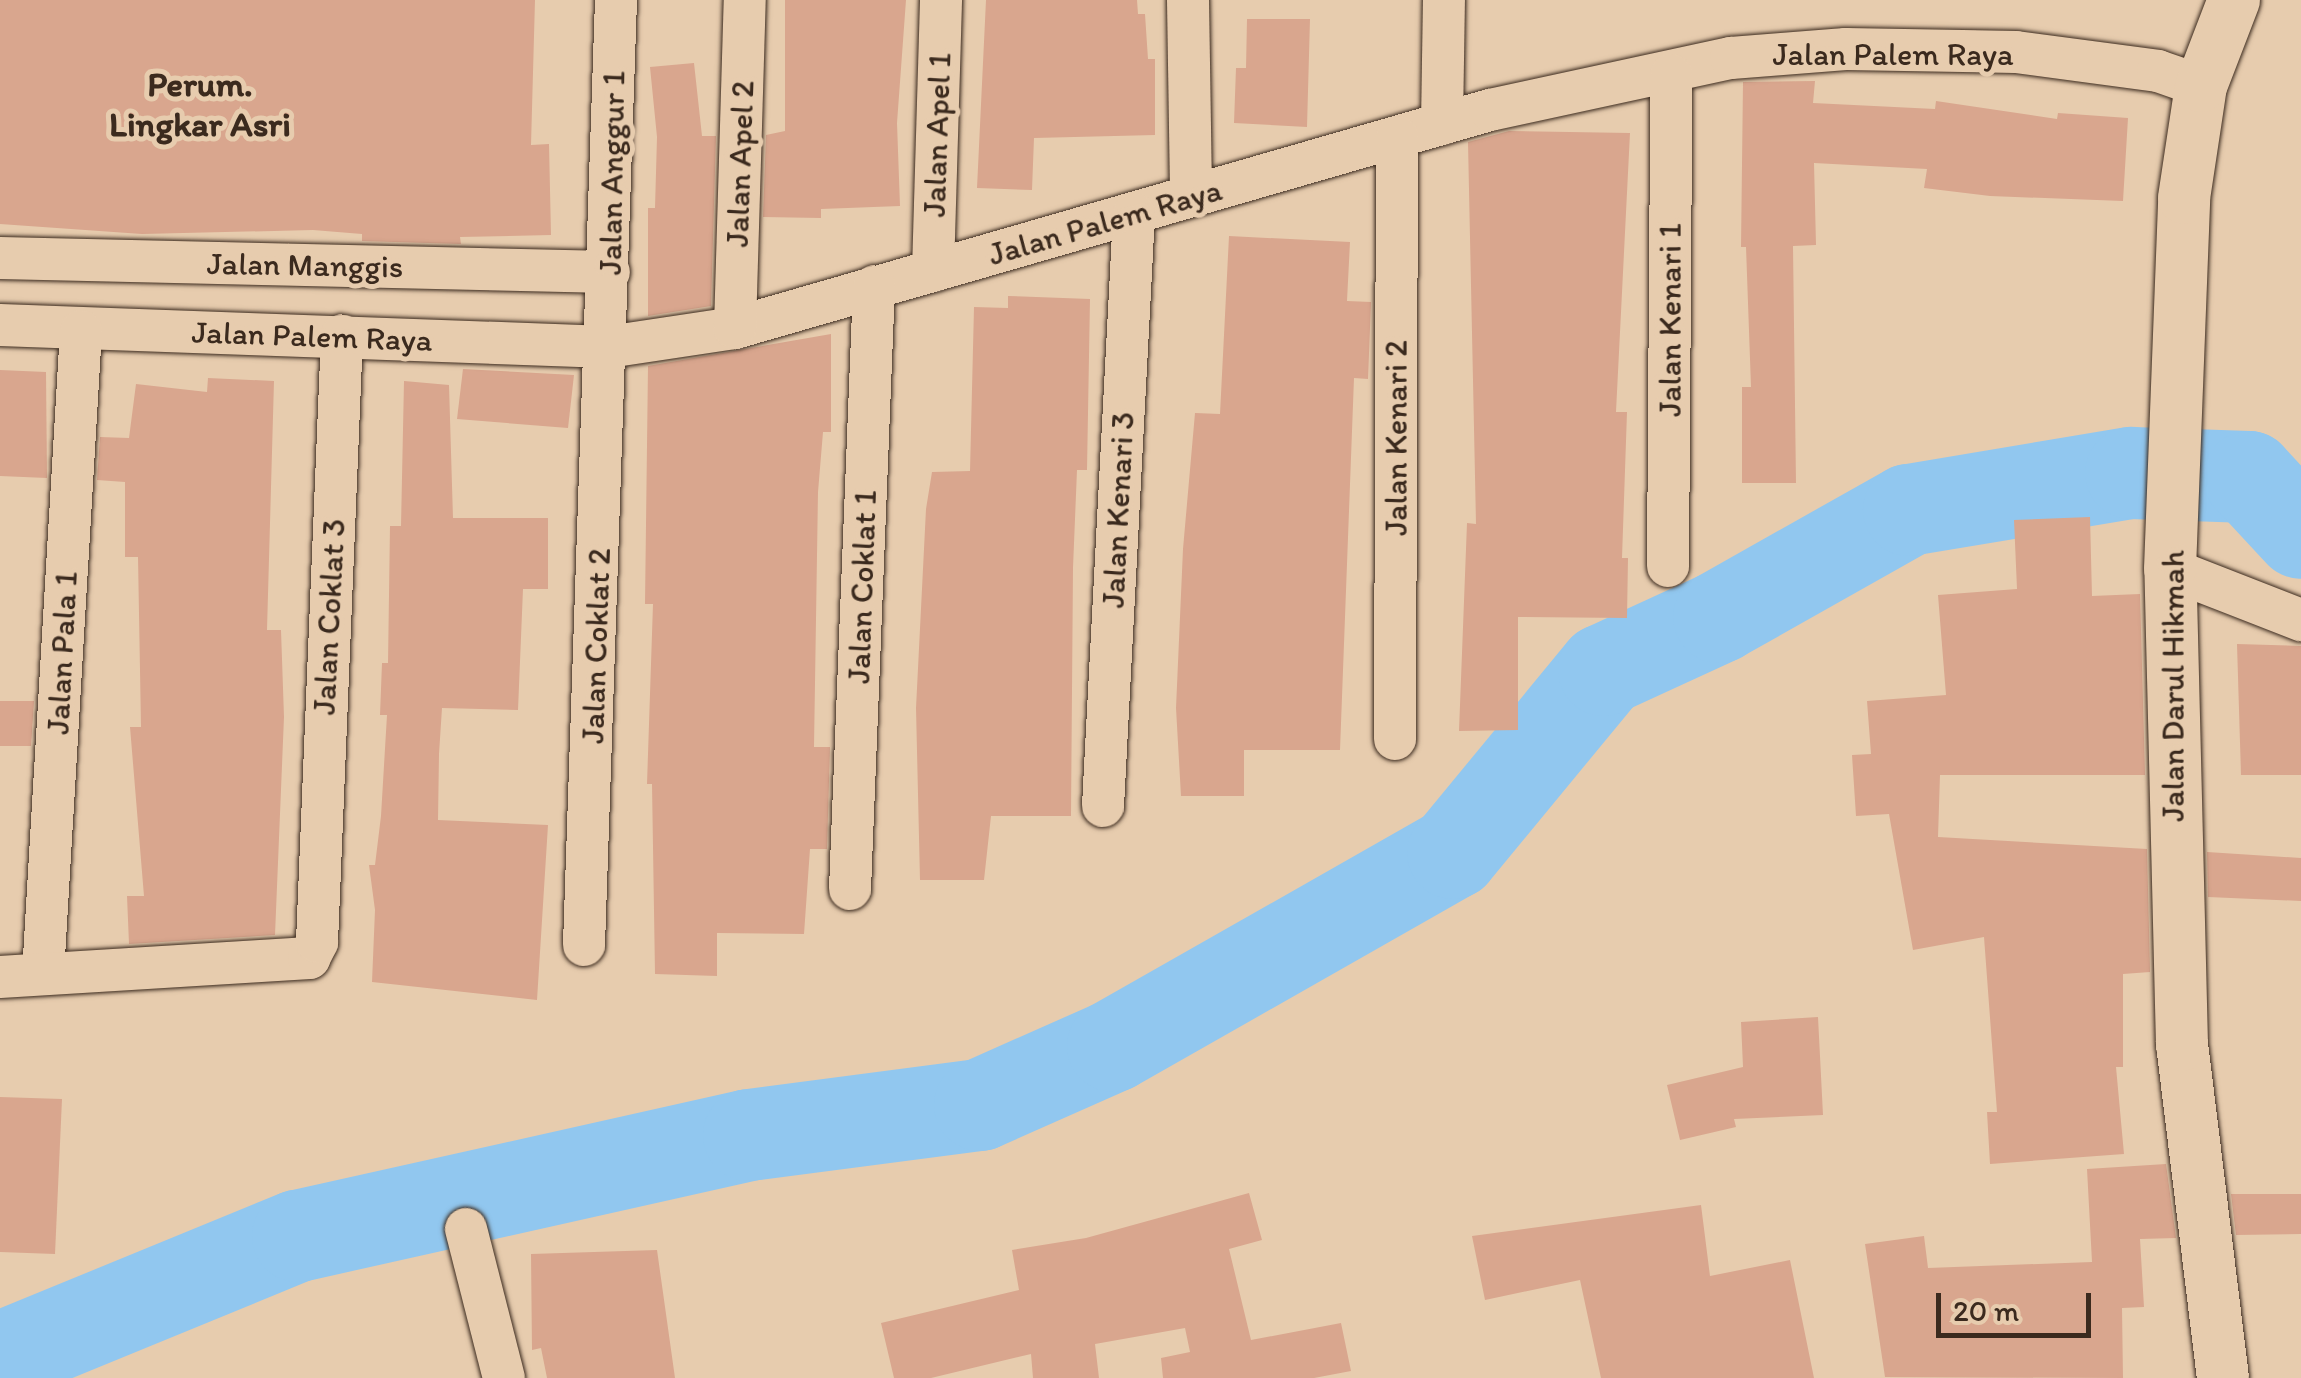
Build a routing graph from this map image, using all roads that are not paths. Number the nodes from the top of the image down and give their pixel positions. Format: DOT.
graph roads {
  1 [pos="616,0"];
  2 [pos="745,0"];
  3 [pos="942,0"];
  4 [pos="1188,0"];
  5 [pos="1444,0"];
  6 [pos="2234,0"];
  7 [pos="1671,75"];
  8 [pos="2201,86"];
  9 [pos="1442,124"];
  10 [pos="1398,137"];
  11 [pos="1191,196"];
  12 [pos="1134,214"];
  13 [pos="0,258"];
  14 [pos="933,271"];
  15 [pos="609,272"];
  16 [pos="874,286"];
  17 [pos="0,324"];
  18 [pos="736,328"];
  19 [pos="81,332"];
  20 [pos="342,336"];
  21 [pos="608,347"];
  22 [pos="2172,550"];
  23 [pos="1668,566"];
  24 [pos="2301,620"];
  25 [pos="1395,739"];
  26 [pos="1102,806"];
  27 [pos="850,889"];
  28 [pos="584,945"];
  29 [pos="43,974"];
  30 [pos="0,977"];
  31 [pos="466,1229"];
  32 [pos="504,1378"];
  33 [pos="2222,1378"];
  1 -- 15 [label="street, Jalan Anggur 1"];
  2 -- 18 [label="street, Jalan Apel 2"];
  3 -- 14 [label="street, Jalan Apel 1"];
  4 -- 11 [label="street"];
  5 -- 9 [label="street"];
  6 -- 8 [label="street, Jalan Darul Hikmah"];
  7 -- 8 [label="street, Jalan Palem Raya"];
  7 -- 9 [label="street, Jalan Palem Raya"];
  7 -- 23 [label="street, Jalan Kenari 1"];
  8 -- 22 [label="street, Jalan Darul Hikmah"];
  9 -- 10 [label="street, Jalan Palem Raya"];
  10 -- 11 [label="street, Jalan Palem Raya"];
  10 -- 25 [label="street, Jalan Kenari 2"];
  11 -- 12 [label="street, Jalan Palem Raya"];
  12 -- 14 [label="street, Jalan Palem Raya"];
  12 -- 26 [label="street, Jalan Kenari 3"];
  13 -- 15 [label="street, Jalan Manggis"];
  14 -- 16 [label="street, Jalan Palem Raya"];
  15 -- 21 [label="street, Jalan Anggur 1"];
  16 -- 18 [label="street, Jalan Palem Raya"];
  16 -- 27 [label="street, Jalan Coklat 1"];
  17 -- 19 [label="street, Jalan Palem Raya"];
  18 -- 21 [label="street, Jalan Palem Raya"];
  19 -- 20 [label="street, Jalan Palem Raya"];
  19 -- 29 [label="street, Jalan Pala 1"];
  20 -- 21 [label="street, Jalan Palem Raya"];
  20 -- 29 [label="street, Jalan Coklat 3"];
  21 -- 28 [label="street, Jalan Coklat 2"];
  22 -- 24 [label="street"];
  22 -- 33 [label="street, Jalan Darul Hikmah"];
  29 -- 30 [label="street, Jalan Coklat 3"];
  31 -- 32 [label="street"];
}
